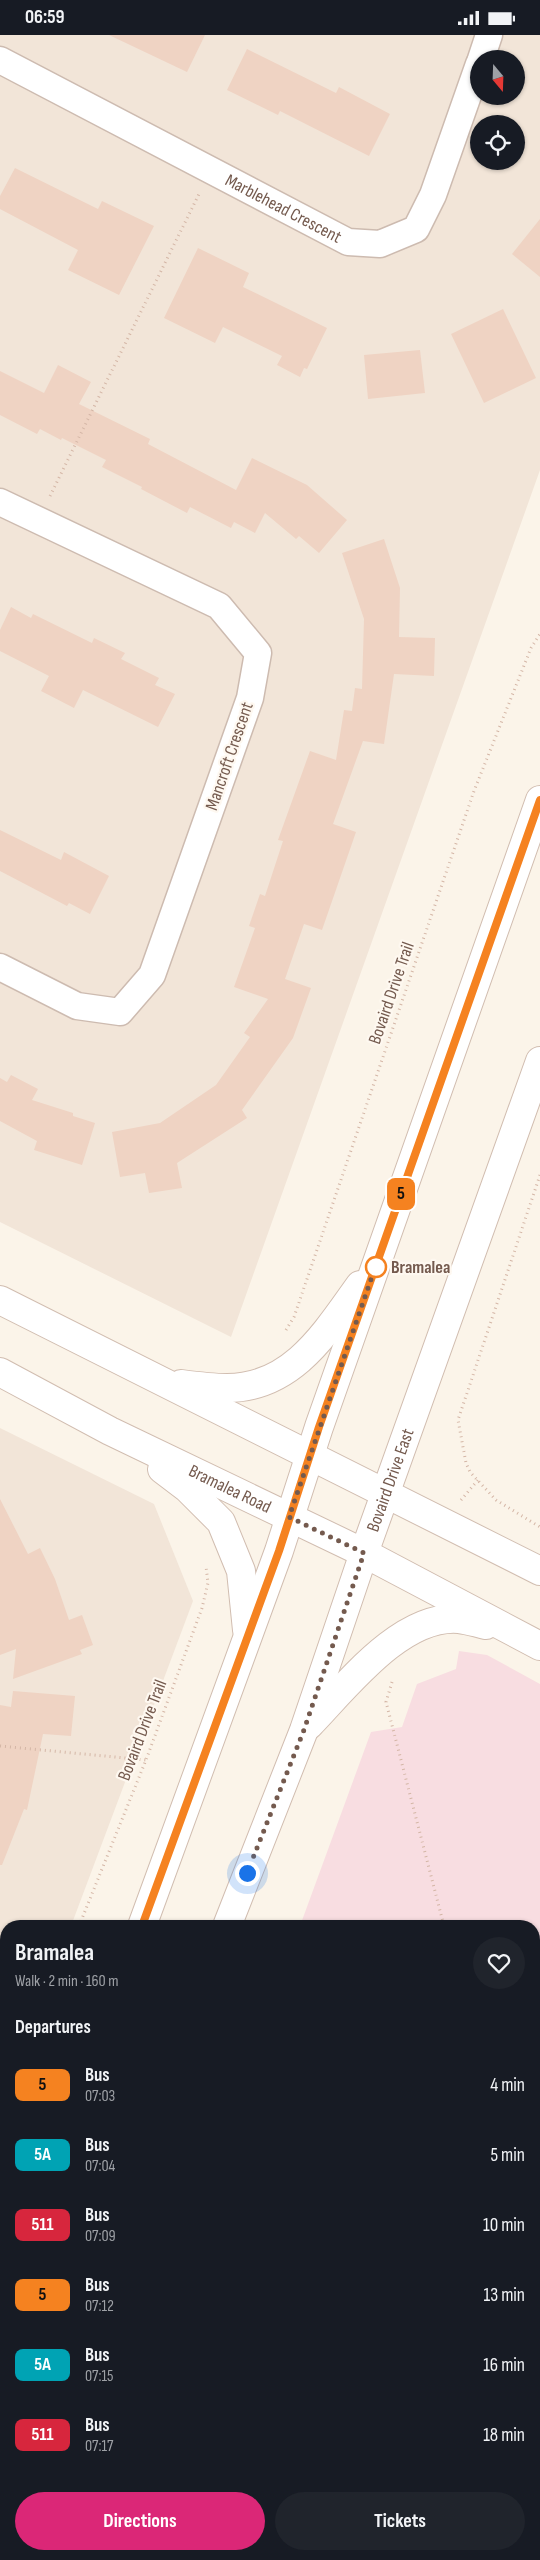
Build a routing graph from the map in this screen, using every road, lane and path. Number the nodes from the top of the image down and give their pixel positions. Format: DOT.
graph roads {
  1 [pos="489,35"];
  2 [pos="484,50"];
  3 [pos="0,60"];
  4 [pos="470,90"];
  5 [pos="210,171"];
  6 [pos="0,501"];
  7 [pos="38,520"];
  8 [pos="540,634"];
  9 [pos="540,800"];
  10 [pos="0,967"];
  11 [pos="540,1061"];
  12 [pos="540,1175"];
  13 [pos="377,1262"];
  14 [pos="0,1300"];
  15 [pos="284,1332"];
  16 [pos="0,1373"];
  17 [pos="168,1383"];
  18 [pos="110,1431"];
  19 [pos="310,1455"];
  20 [pos="478,1480"];
  21 [pos="387,1493"];
  22 [pos="464,1494"];
  23 [pos="289,1517"];
  24 [pos="540,1527"];
  25 [pos="364,1553"];
  26 [pos="206,1565"];
  27 [pos="540,1571"];
  28 [pos="504,1629"];
  29 [pos="248,1637"];
  30 [pos="540,1647"];
  31 [pos="394,1675"];
  32 [pos="304,1730"];
  33 [pos="0,1746"];
  34 [pos="146,1760"];
  35 [pos="82,1920"];
  36 [pos="144,1920"];
  37 [pos="229,1920"];
  38 [pos="442,1920"];
  1 -- 2 [label="street"];
  3 -- 5 [label="street, Marblehead Crescent"];
  4 -- 5 [label="street, Marblehead Crescent"];
  5 -- 7 [label="path"];
  6 -- 7 [label="street, Mancroft Crescent"];
  7 -- 10 [label="street, Mancroft Crescent"];
  8 -- 15 [label="path, Bovaird Drive Trail"];
  9 -- 13 [label="main road"];
  11 -- 21 [label="main road, Bovaird Drive East"];
  12 -- 20 [label="path"];
  13 -- 17 [label="main road"];
  13 -- 19 [label="main road"];
  14 -- 17 [label="main road"];
  16 -- 18 [label="main road, Bramalea Road"];
  17 -- 19 [label="main road"];
  18 -- 23 [label="main road, Bramalea Road"];
  18 -- 29 [label="main road"];
  19 -- 21 [label="main road"];
  19 -- 23 [label="main road"];
  20 -- 22 [label="path"];
  20 -- 24 [label="path"];
  21 -- 25 [label="main road, Bovaird Drive East"];
  21 -- 27 [label="main road"];
  23 -- 25 [label="main road, Bramalea Road"];
  23 -- 29 [label="main road"];
  25 -- 28 [label="main road, Bramalea Road"];
  25 -- 32 [label="main road, Bovaird Drive East"];
  26 -- 34 [label="path, Bovaird Drive Trail"];
  28 -- 30 [label="main road, Bramalea Road"];
  28 -- 32 [label="main road"];
  29 -- 36 [label="main road"];
  31 -- 38 [label="path"];
  32 -- 37 [label="main road, Bovaird Drive East"];
  33 -- 34 [label="path"];
  34 -- 35 [label="path, Bovaird Drive Trail"];
}
